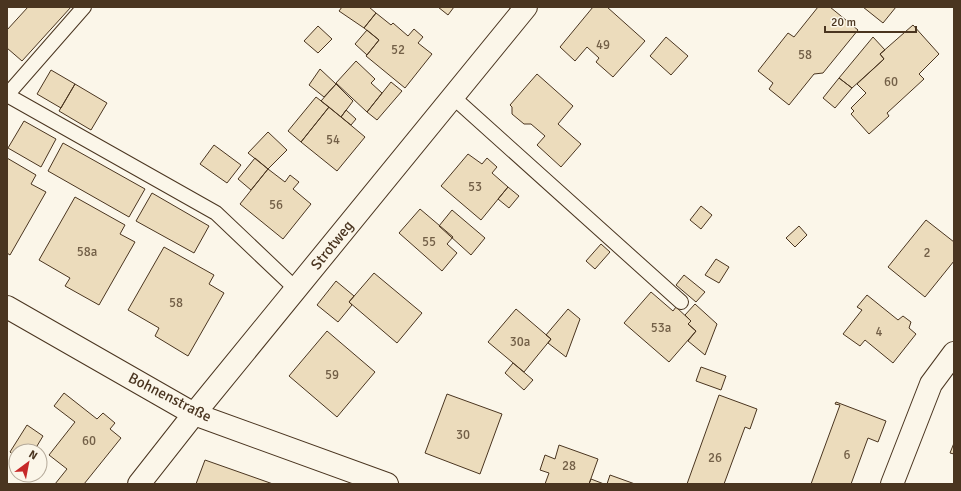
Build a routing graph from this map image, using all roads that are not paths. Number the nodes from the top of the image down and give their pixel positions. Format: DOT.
graph roads {
  1 [pos="84,7"];
  2 [pos="526,7"];
  3 [pos="7,95"];
  4 [pos="453,97"];
  5 [pos="296,289"];
  6 [pos="681,302"];
  7 [pos="7,307"];
  8 [pos="954,353"];
  9 [pos="194,414"];
  10 [pos="139,484"];
  11 [pos="387,484"];
  12 [pos="892,484"];
  1 -- 3 [label="lane"];
  2 -- 4 [label="street, Strotweg"];
  3 -- 5 [label="lane"];
  4 -- 5 [label="street, Strotweg"];
  4 -- 6 [label="lane"];
  5 -- 9 [label="street, Strotweg"];
  7 -- 9 [label="street, Bohnenstraße"];
  8 -- 12 [label="street"];
  9 -- 10 [label="street, Strotweg"];
  9 -- 11 [label="street, Bohnenstraße"];
}
